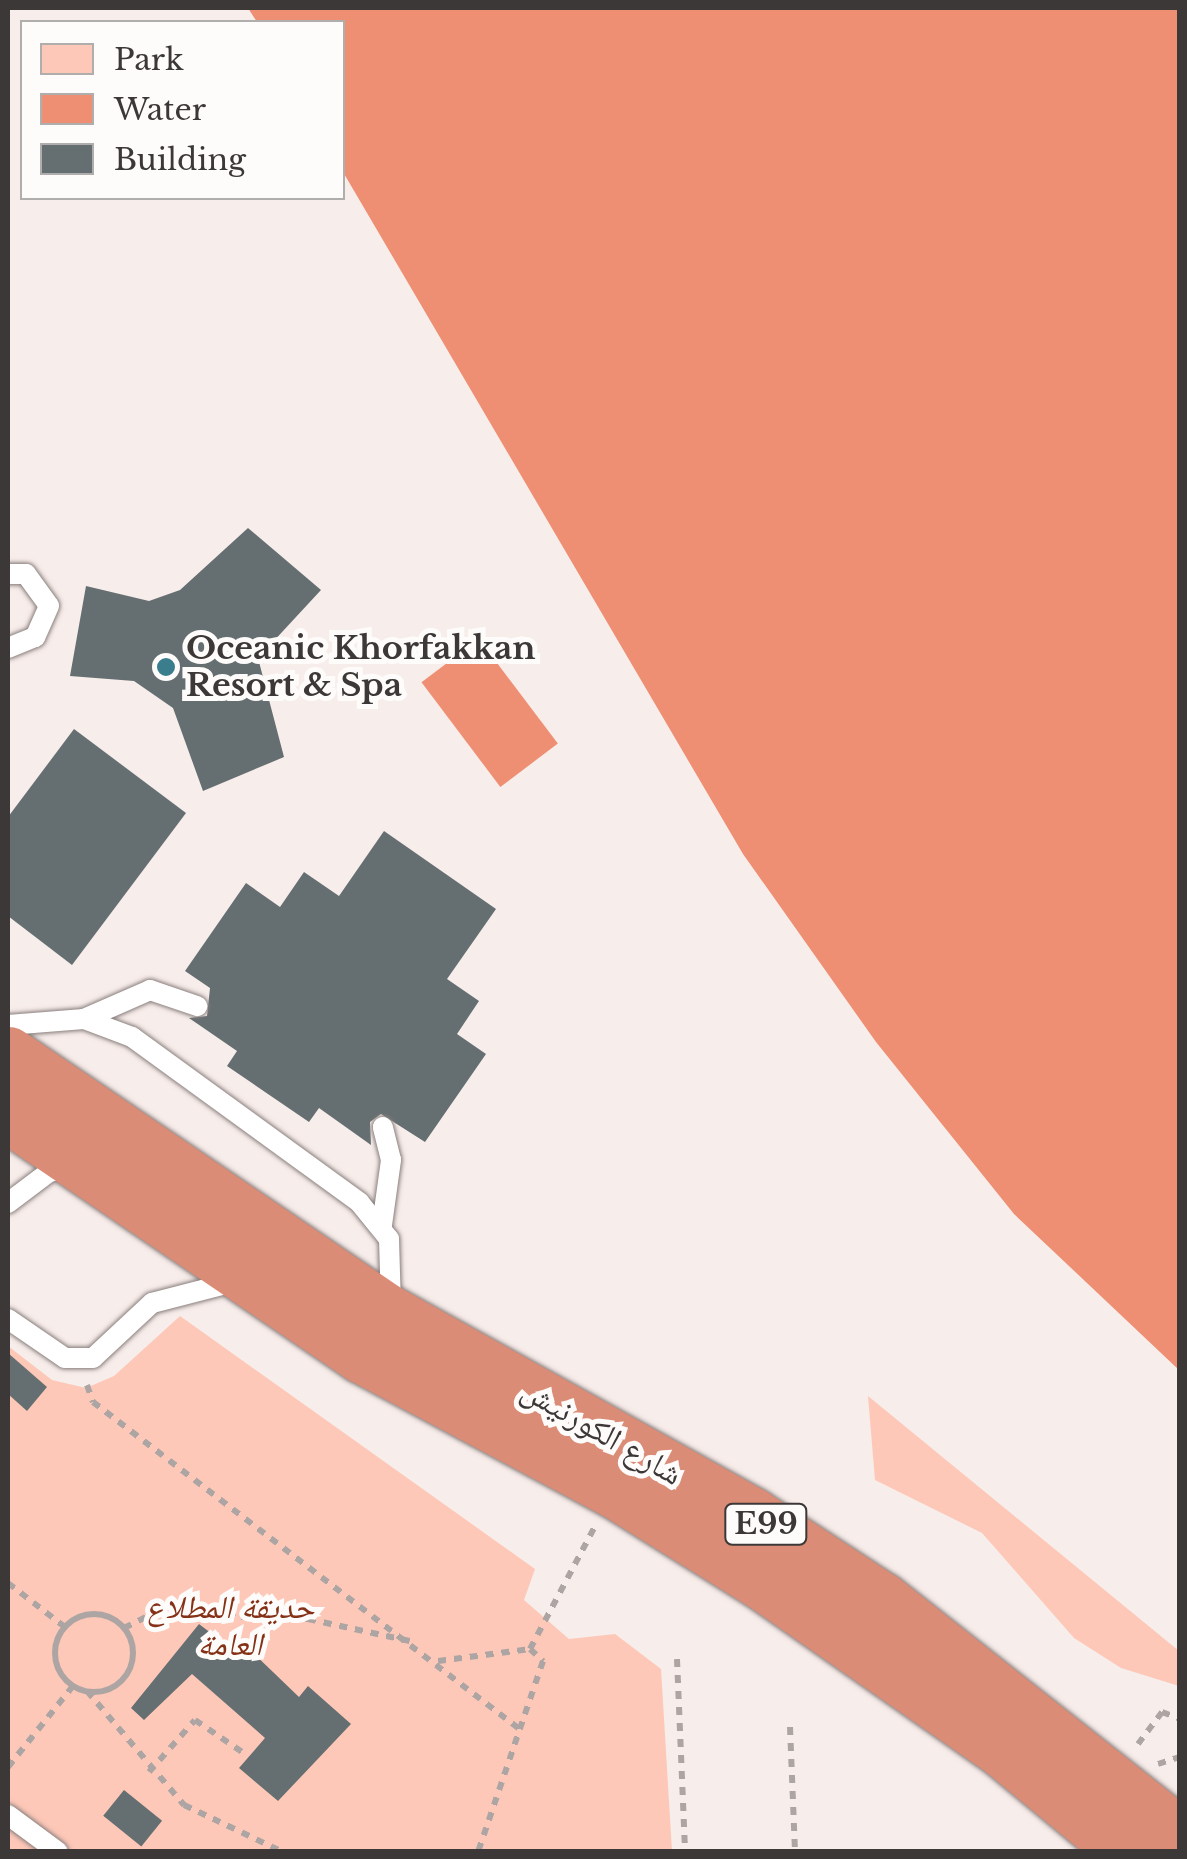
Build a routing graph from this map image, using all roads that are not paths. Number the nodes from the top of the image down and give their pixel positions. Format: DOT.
graph roads {
  1 [pos="8,574"];
  2 [pos="8,648"];
  3 [pos="198,1006"];
  4 [pos="84,1019"];
  5 [pos="8,1025"];
  6 [pos="8,1054"];
  7 [pos="8,1114"];
  8 [pos="383,1127"];
  9 [pos="76,1166"];
  10 [pos="8,1202"];
  11 [pos="382,1224"];
  12 [pos="246,1280"];
  13 [pos="391,1314"];
  14 [pos="8,1318"];
  15 [pos="701,1489"];
  16 [pos="614,1490"];
  17 [pos="8,1816"];
  18 [pos="1180,1834"];
  19 [pos="58,1852"];
  20 [pos="1126,1852"];
  1 -- 2 [label="lane"];
  3 -- 4 [label="lane"];
  4 -- 5 [label="lane"];
  4 -- 11 [label="lane"];
  6 -- 13 [label="highway, شارع الكورنيش / E99"];
  7 -- 9 [label="highway, شارع الكورنيش / E99"];
  8 -- 11 [label="lane"];
  9 -- 10 [label="lane"];
  9 -- 12 [label="highway, شارع الكورنيش / E99"];
  11 -- 13 [label="lane"];
  12 -- 14 [label="lane"];
  12 -- 16 [label="highway, شارع الكورنيش / E99"];
  13 -- 15 [label="highway, شارع الكورنيش / E99"];
  15 -- 16 [label="highway"];
  15 -- 18 [label="highway, شارع الكورنيش / E99"];
  16 -- 20 [label="highway, شارع الكورنيش / E99"];
  17 -- 19 [label="lane"];
}
